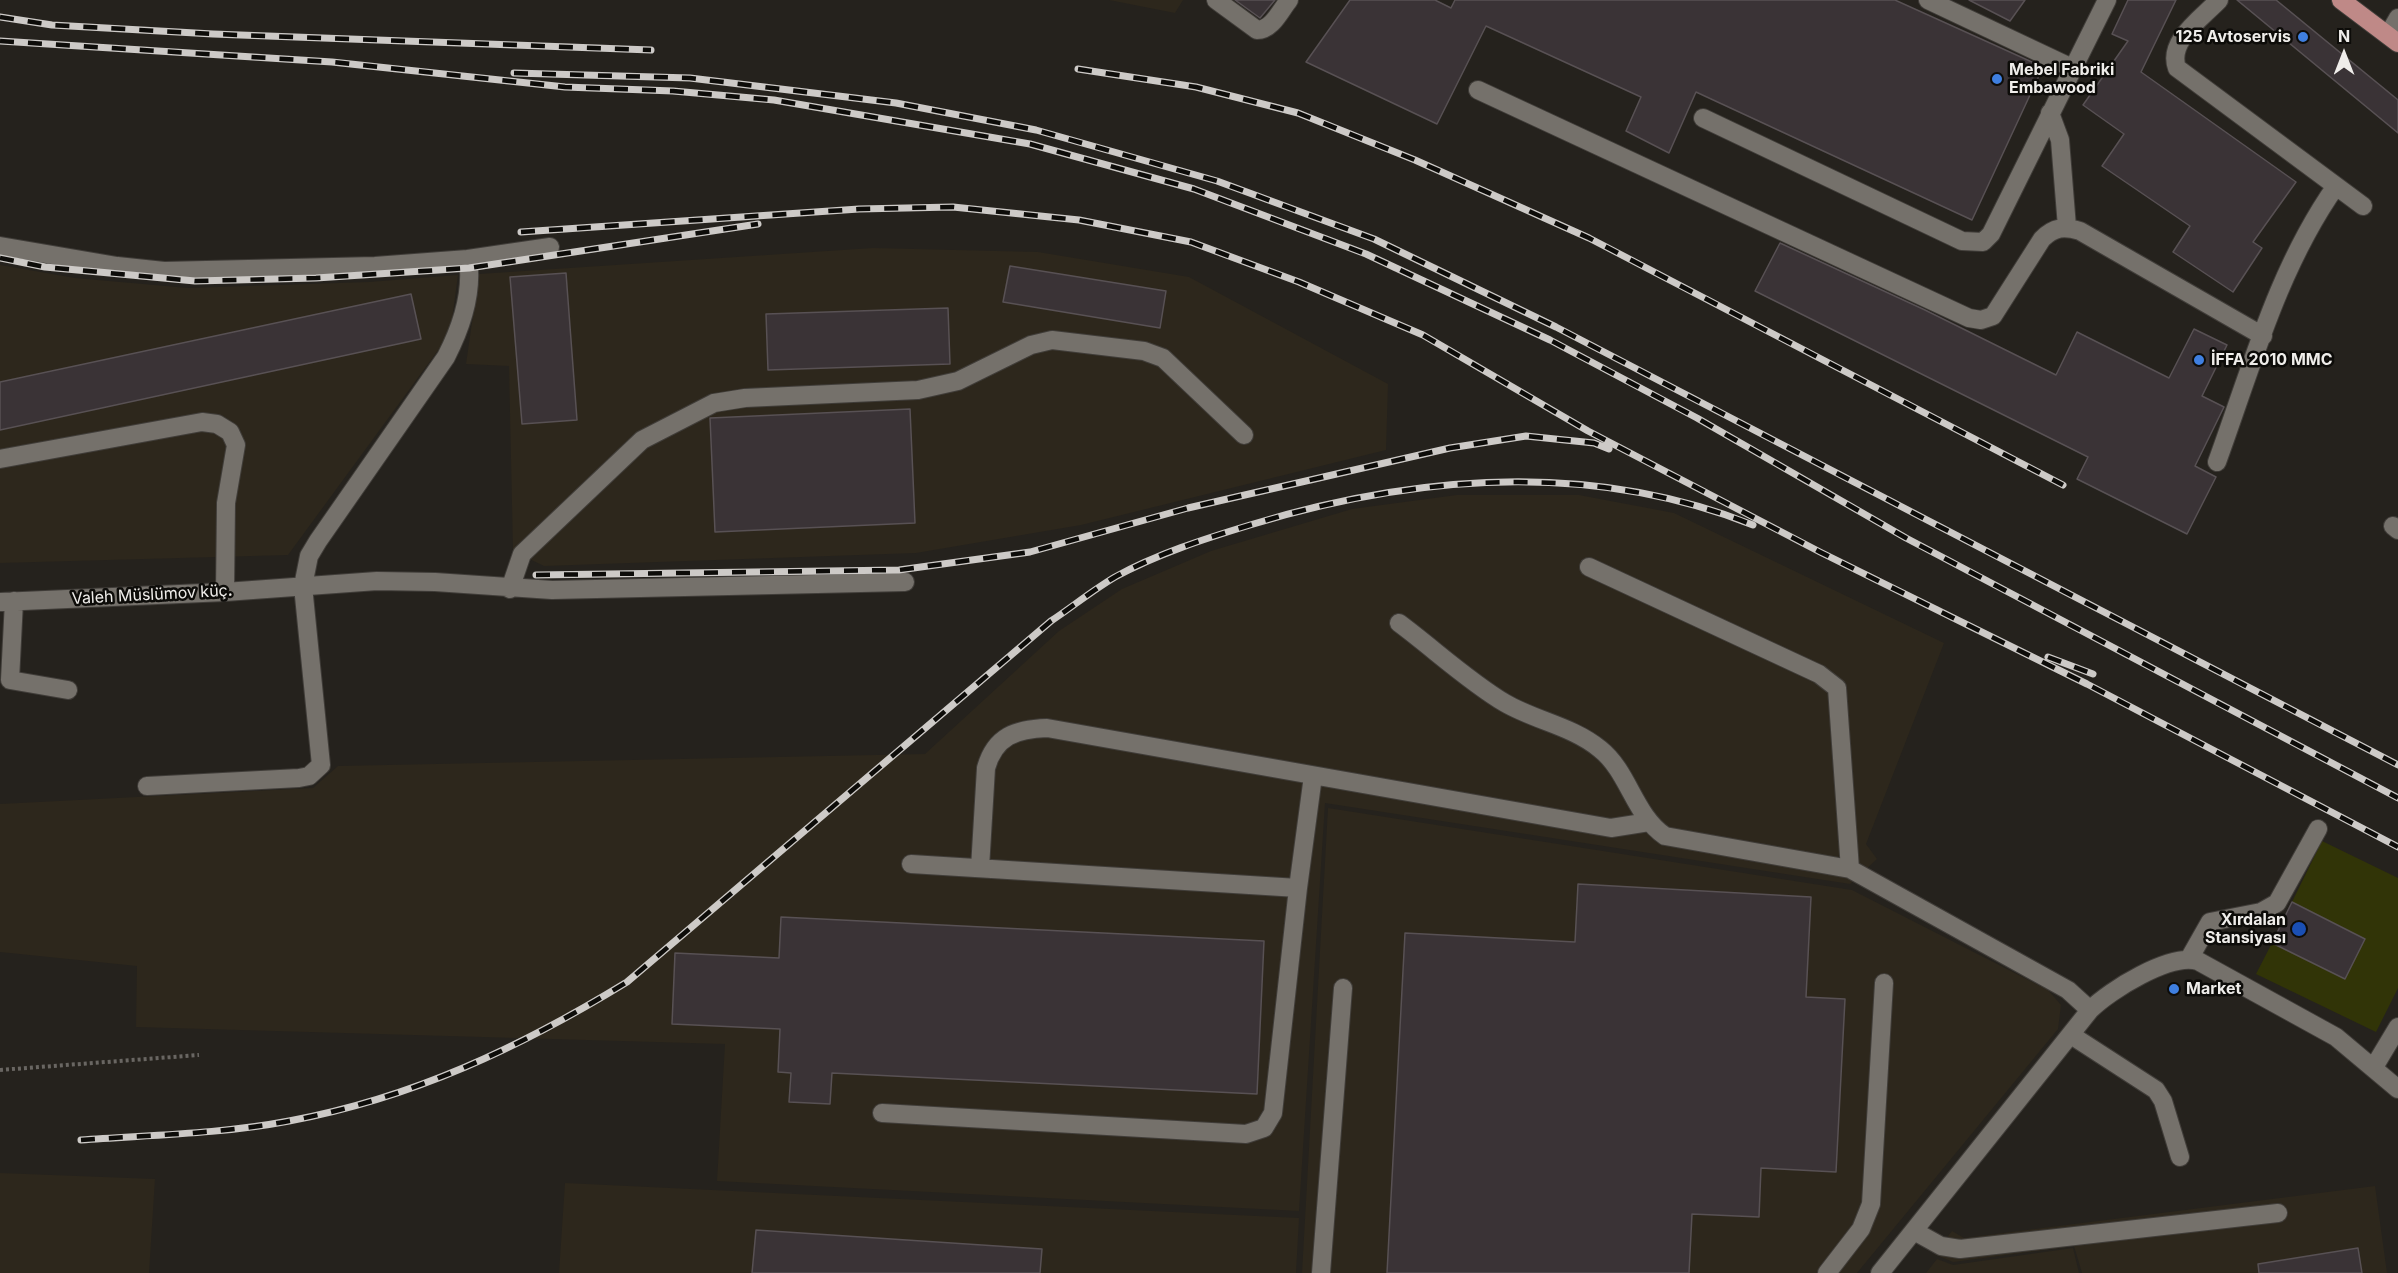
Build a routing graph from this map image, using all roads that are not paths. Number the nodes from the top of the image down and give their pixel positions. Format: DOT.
graph roads {
  1 [pos="1216,0"];
  2 [pos="1289,0"];
  3 [pos="1928,0"];
  4 [pos="2107,0"];
  5 [pos="2219,0"];
  6 [pos="2346,4"];
  7 [pos="2396,32"];
  8 [pos="2398,55"];
  9 [pos="2072,68"];
  10 [pos="1478,90"];
  11 [pos="2050,113"];
  12 [pos="1703,118"];
  13 [pos="2336,186"];
  14 [pos="2363,206"];
  15 [pos="2067,227"];
  16 [pos="0,246"];
  17 [pos="550,247"];
  18 [pos="468,259"];
  19 [pos="2263,336"];
  20 [pos="1244,435"];
  21 [pos="0,459"];
  22 [pos="2217,462"];
  23 [pos="1589,567"];
  24 [pos="905,582"];
  25 [pos="303,586"];
  26 [pos="510,589"];
  27 [pos="225,592"];
  28 [pos="7,601"];
  29 [pos="1399,623"];
  30 [pos="68,690"];
  31 [pos="1313,776"];
  32 [pos="147,786"];
  33 [pos="1648,822"];
  34 [pos="2318,829"];
  35 [pos="911,864"];
  36 [pos="980,868"];
  37 [pos="1850,869"];
  38 [pos="1298,888"];
  39 [pos="2189,959"];
  40 [pos="1884,983"];
  41 [pos="1343,988"];
  42 [pos="2090,1010"];
  43 [pos="2398,1027"];
  44 [pos="2071,1035"];
  45 [pos="2374,1067"];
  46 [pos="2398,1089"];
  47 [pos="882,1113"];
  48 [pos="2180,1157"];
  49 [pos="2277,1213"];
  50 [pos="1914,1231"];
  51 [pos="1321,1273"];
  52 [pos="1827,1273"];
  53 [pos="1880,1273"];
  1 -- 2 [label="street"];
  3 -- 9 [label="street"];
  4 -- 9 [label="street"];
  5 -- 13 [label="street"];
  6 -- 7 [label="main road"];
  6 -- 8 [label="main road"];
  9 -- 11 [label="street"];
  10 -- 15 [label="street"];
  11 -- 12 [label="street"];
  11 -- 15 [label="street"];
  13 -- 14 [label="street"];
  13 -- 19 [label="street"];
  15 -- 19 [label="street"];
  16 -- 18 [label="street"];
  17 -- 18 [label="street"];
  18 -- 25 [label="street"];
  19 -- 22 [label="street"];
  20 -- 26 [label="street"];
  21 -- 27 [label="street"];
  23 -- 37 [label="street"];
  24 -- 26 [label="street, Valeh Müslümov küç."];
  25 -- 26 [label="street, Valeh Müslümov küç."];
  25 -- 27 [label="street, Valeh Müslümov küç."];
  25 -- 32 [label="street"];
  27 -- 28 [label="street, Valeh Müslümov küç."];
  28 -- 30 [label="street"];
  29 -- 33 [label="street"];
  31 -- 33 [label="street"];
  31 -- 36 [label="street"];
  31 -- 38 [label="street"];
  33 -- 37 [label="street"];
  34 -- 39 [label="street"];
  35 -- 36 [label="street"];
  36 -- 38 [label="street"];
  37 -- 42 [label="street"];
  38 -- 47 [label="street"];
  39 -- 42 [label="street"];
  39 -- 45 [label="street"];
  40 -- 52 [label="street"];
  41 -- 51 [label="street"];
  42 -- 44 [label="street"];
  43 -- 45 [label="street"];
  44 -- 48 [label="street"];
  44 -- 50 [label="street"];
  45 -- 46 [label="street"];
  49 -- 50 [label="street"];
  50 -- 53 [label="street"];
}
